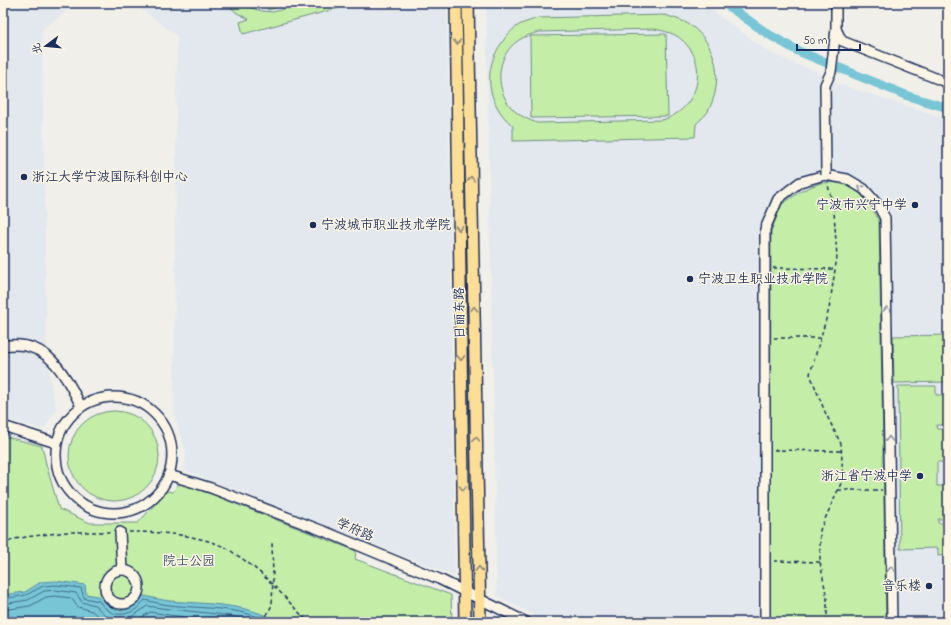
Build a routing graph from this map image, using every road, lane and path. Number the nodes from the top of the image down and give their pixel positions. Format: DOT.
graph roads {
  1 [pos="456,3"];
  2 [pos="468,3"];
  3 [pos="836,3"];
  4 [pos="836,29"];
  5 [pos="948,83"];
  6 [pos="826,173"];
  7 [pos="765,268"];
  8 [pos="835,269"];
  9 [pos="765,338"];
  10 [pos="820,338"];
  11 [pos="3,346"];
  12 [pos="81,406"];
  13 [pos="3,426"];
  14 [pos="56,443"];
  15 [pos="765,450"];
  16 [pos="842,451"];
  17 [pos="169,475"];
  18 [pos="838,490"];
  19 [pos="890,490"];
  20 [pos="120,532"];
  21 [pos="272,543"];
  22 [pos="3,545"];
  23 [pos="765,561"];
  24 [pos="820,562"];
  25 [pos="122,570"];
  26 [pos="273,584"];
  27 [pos="464,592"];
  28 [pos="480,599"];
  29 [pos="264,622"];
  30 [pos="308,622"];
  31 [pos="465,622"];
  32 [pos="480,622"];
  33 [pos="526,622"];
  34 [pos="766,622"];
  35 [pos="827,622"];
  36 [pos="892,622"];
  1 -- 27 [label="main road, 日丽东路, one-way"];
  28 -- 2 [label="main road, 日丽东路, one-way"];
  3 -- 4 [label="street"];
  4 -- 5 [label="street"];
  4 -- 6 [label="street"];
  6 -- 8 [label="path"];
  7 -- 8 [label="path"];
  7 -- 9 [label="street"];
  19 -- 7 [label="street, one-way"];
  8 -- 10 [label="path"];
  9 -- 10 [label="path"];
  9 -- 15 [label="street"];
  10 -- 16 [label="path"];
  11 -- 12 [label="street"];
  12 -- 14 [label="street"];
  12 -- 17 [label="street"];
  13 -- 14 [label="street"];
  14 -- 17 [label="street"];
  15 -- 16 [label="path"];
  15 -- 23 [label="street"];
  16 -- 18 [label="path"];
  17 -- 27 [label="street, 学府路"];
  18 -- 19 [label="path"];
  18 -- 24 [label="path"];
  36 -- 19 [label="street, one-way"];
  20 -- 22 [label="path"];
  20 -- 25 [label="street"];
  20 -- 26 [label="path"];
  21 -- 26 [label="path"];
  23 -- 24 [label="path"];
  23 -- 34 [label="street"];
  24 -- 35 [label="path"];
  26 -- 29 [label="path"];
  26 -- 30 [label="path"];
  27 -- 28 [label="street, 学府路"];
  27 -- 31 [label="main road, 日丽东路"];
  28 -- 32 [label="main road, 日丽东路"];
  28 -- 33 [label="street, 学府路"];
}
